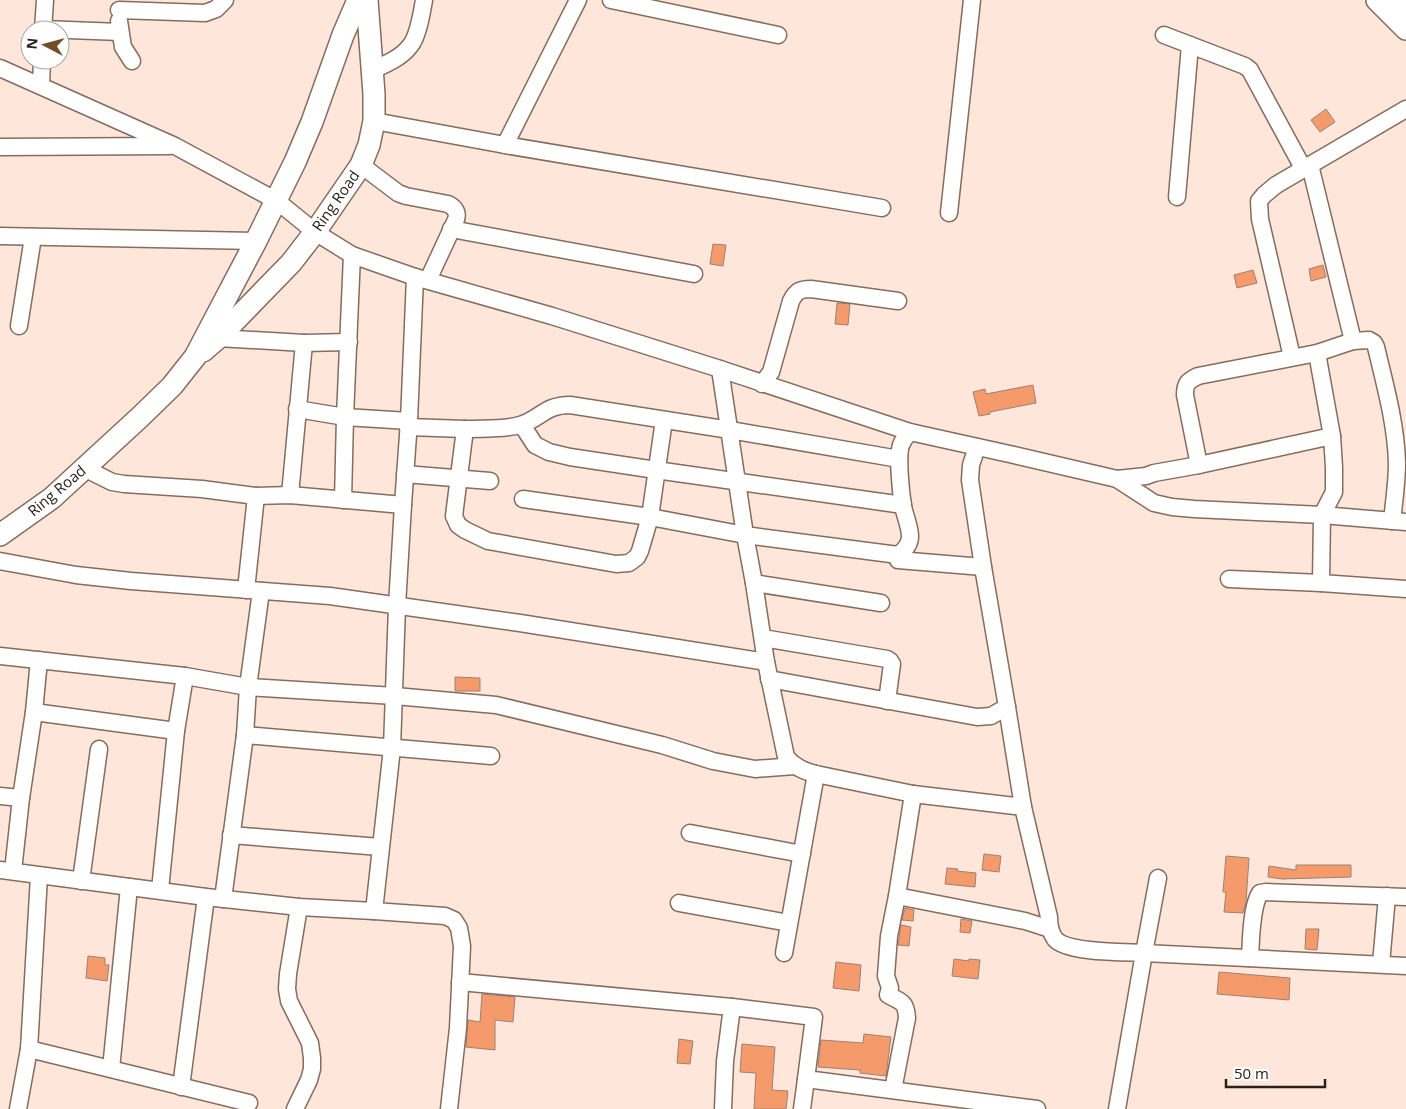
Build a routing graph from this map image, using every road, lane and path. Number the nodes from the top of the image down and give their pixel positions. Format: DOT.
graph roads {
  1 [pos="45,0"];
  2 [pos="225,0"];
  3 [pos="358,0"];
  4 [pos="367,0"];
  5 [pos="424,0"];
  6 [pos="578,0"];
  7 [pos="611,0"];
  8 [pos="972,0"];
  9 [pos="1377,0"];
  10 [pos="1400,0"];
  11 [pos="118,5"];
  12 [pos="1406,5"];
  13 [pos="44,20"];
  14 [pos="1406,29"];
  15 [pos="70,31"];
  16 [pos="120,32"];
  17 [pos="778,35"];
  18 [pos="1164,35"];
  19 [pos="1190,45"];
  20 [pos="132,61"];
  21 [pos="0,68"];
  22 [pos="42,70"];
  23 [pos="373,70"];
  24 [pos="41,85"];
  25 [pos="1406,108"];
  26 [pos="374,121"];
  27 [pos="505,145"];
  28 [pos="175,146"];
  29 [pos="0,147"];
  30 [pos="361,165"];
  31 [pos="1307,167"];
  32 [pos="1177,197"];
  33 [pos="277,200"];
  34 [pos="882,208"];
  35 [pos="949,213"];
  36 [pos="451,229"];
  37 [pos="315,232"];
  38 [pos="0,236"];
  39 [pos="33,237"];
  40 [pos="256,241"];
  41 [pos="352,255"];
  42 [pos="694,274"];
  43 [pos="422,278"];
  44 [pos="898,301"];
  45 [pos="19,326"];
  46 [pos="218,338"];
  47 [pos="1353,341"];
  48 [pos="349,342"];
  49 [pos="304,343"];
  50 [pos="1317,353"];
  51 [pos="195,357"];
  52 [pos="1292,357"];
  53 [pos="720,369"];
  54 [pos="762,384"];
  55 [pos="297,409"];
  56 [pos="345,417"];
  57 [pos="664,420"];
  58 [pos="409,424"];
  59 [pos="522,425"];
  60 [pos="465,429"];
  61 [pos="730,430"];
  62 [pos="910,432"];
  63 [pos="1332,436"];
  64 [pos="977,447"];
  65 [pos="899,459"];
  66 [pos="1199,465"];
  67 [pos="84,468"];
  68 [pos="656,470"];
  69 [pos="405,474"];
  70 [pos="459,479"];
  71 [pos="1117,479"];
  72 [pos="490,480"];
  73 [pos="738,482"];
  74 [pos="290,495"];
  75 [pos="256,496"];
  76 [pos="523,499"];
  77 [pos="343,500"];
  78 [pos="403,505"];
  79 [pos="903,505"];
  80 [pos="1322,515"];
  81 [pos="650,517"];
  82 [pos="1399,522"];
  83 [pos="0,535"];
  84 [pos="745,535"];
  85 [pos="898,560"];
  86 [pos="0,561"];
  87 [pos="983,567"];
  88 [pos="1229,579"];
  89 [pos="754,583"];
  90 [pos="1321,583"];
  91 [pos="1406,589"];
  92 [pos="253,590"];
  93 [pos="881,603"];
  94 [pos="397,606"];
  95 [pos="763,638"];
  96 [pos="0,656"];
  97 [pos="40,660"];
  98 [pos="766,662"];
  99 [pos="185,676"];
  100 [pos="769,679"];
  101 [pos="248,687"];
  102 [pos="395,696"];
  103 [pos="887,701"];
  104 [pos="1007,707"];
  105 [pos="34,712"];
  106 [pos="176,731"];
  107 [pos="245,735"];
  108 [pos="392,748"];
  109 [pos="99,749"];
  110 [pos="491,756"];
  111 [pos="795,766"];
  112 [pos="816,774"];
  113 [pos="913,794"];
  114 [pos="0,796"];
  115 [pos="21,798"];
  116 [pos="1023,807"];
  117 [pos="690,832"];
  118 [pos="231,835"];
  119 [pos="380,847"];
  120 [pos="802,854"];
  121 [pos="6,870"];
  122 [pos="39,876"];
  123 [pos="1158,878"];
  124 [pos="81,881"];
  125 [pos="130,887"];
  126 [pos="160,890"];
  127 [pos="897,896"];
  128 [pos="1387,896"];
  129 [pos="206,897"];
  130 [pos="1406,897"];
  131 [pos="223,899"];
  132 [pos="679,903"];
  133 [pos="299,907"];
  134 [pos="374,911"];
  135 [pos="789,923"];
  136 [pos="1050,929"];
  137 [pos="784,953"];
  138 [pos="1144,954"];
  139 [pos="1250,958"];
  140 [pos="1381,964"];
  141 [pos="1406,966"];
  142 [pos="460,982"];
  143 [pos="732,1007"];
  144 [pos="29,1050"];
  145 [pos="111,1069"];
  146 [pos="806,1079"];
  147 [pos="181,1087"];
  148 [pos="893,1090"];
  149 [pos="249,1103"];
  150 [pos="18,1109"];
  151 [pos="295,1109"];
  152 [pos="449,1109"];
  153 [pos="723,1109"];
  154 [pos="802,1109"];
  155 [pos="1037,1109"];
  156 [pos="1118,1109"];
  1 -- 13 [label="street"];
  2 -- 11 [label="street"];
  3 -- 33 [label="main road, Ring Road"];
  4 -- 23 [label="main road, Ring Road"];
  5 -- 23 [label="street"];
  6 -- 27 [label="street"];
  7 -- 17 [label="street"];
  8 -- 35 [label="street"];
  9 -- 14 [label="main road"];
  10 -- 12 [label="main road"];
  11 -- 16 [label="street"];
  15 -- 16 [label="street"];
  16 -- 20 [label="street"];
  18 -- 19 [label="street"];
  19 -- 31 [label="street"];
  19 -- 32 [label="street"];
  21 -- 24 [label="street"];
  22 -- 24 [label="street"];
  23 -- 26 [label="main road, Ring Road"];
  24 -- 28 [label="street"];
  25 -- 31 [label="street"];
  26 -- 27 [label="street"];
  26 -- 30 [label="main road, Ring Road"];
  27 -- 34 [label="street"];
  28 -- 29 [label="street"];
  28 -- 33 [label="street"];
  30 -- 36 [label="street"];
  30 -- 37 [label="main road, Ring Road"];
  31 -- 47 [label="street"];
  31 -- 52 [label="street"];
  33 -- 37 [label="street"];
  33 -- 40 [label="main road, Ring Road"];
  36 -- 42 [label="street"];
  36 -- 43 [label="street"];
  37 -- 41 [label="street"];
  37 -- 46 [label="main road, Ring Road"];
  38 -- 39 [label="street"];
  39 -- 40 [label="street"];
  39 -- 45 [label="street"];
  40 -- 51 [label="main road, Ring Road"];
  41 -- 43 [label="street"];
  41 -- 48 [label="street"];
  43 -- 53 [label="street"];
  43 -- 58 [label="street"];
  44 -- 54 [label="street"];
  46 -- 49 [label="street"];
  46 -- 51 [label="main road, Ring Road"];
  47 -- 50 [label="street"];
  47 -- 82 [label="street"];
  48 -- 49 [label="street"];
  48 -- 56 [label="street"];
  49 -- 55 [label="street"];
  50 -- 52 [label="street"];
  50 -- 63 [label="street"];
  51 -- 67 [label="main road, Ring Road"];
  52 -- 66 [label="street"];
  53 -- 54 [label="street"];
  53 -- 61 [label="street"];
  54 -- 62 [label="street"];
  55 -- 56 [label="street"];
  55 -- 74 [label="street"];
  56 -- 58 [label="street"];
  56 -- 77 [label="street"];
  57 -- 59 [label="street"];
  57 -- 61 [label="street"];
  57 -- 68 [label="street"];
  58 -- 60 [label="street"];
  58 -- 69 [label="street"];
  59 -- 60 [label="street"];
  59 -- 68 [label="street"];
  60 -- 70 [label="street"];
  61 -- 65 [label="street"];
  61 -- 73 [label="street"];
  62 -- 64 [label="street"];
  62 -- 65 [label="street"];
  63 -- 66 [label="street"];
  63 -- 80 [label="street"];
  64 -- 71 [label="street"];
  64 -- 87 [label="street"];
  65 -- 79 [label="street"];
  66 -- 71 [label="street"];
  67 -- 75 [label="street"];
  67 -- 83 [label="main road, Ring Road"];
  68 -- 73 [label="street"];
  68 -- 81 [label="street"];
  69 -- 70 [label="street"];
  69 -- 78 [label="street"];
  70 -- 72 [label="street"];
  70 -- 81 [label="street"];
  71 -- 80 [label="street"];
  73 -- 79 [label="street"];
  73 -- 84 [label="street"];
  74 -- 75 [label="street"];
  74 -- 77 [label="street"];
  75 -- 92 [label="street"];
  76 -- 81 [label="street"];
  77 -- 78 [label="street"];
  78 -- 94 [label="street"];
  79 -- 84 [label="street"];
  80 -- 82 [label="street"];
  80 -- 90 [label="street"];
  81 -- 84 [label="street"];
  84 -- 89 [label="street"];
  85 -- 87 [label="street"];
  86 -- 92 [label="street"];
  87 -- 104 [label="street"];
  88 -- 90 [label="street"];
  89 -- 93 [label="street"];
  89 -- 95 [label="street"];
  90 -- 91 [label="street"];
  92 -- 94 [label="street"];
  92 -- 101 [label="street"];
  94 -- 98 [label="street"];
  94 -- 102 [label="street"];
  95 -- 98 [label="street"];
  95 -- 103 [label="street"];
  96 -- 97 [label="street"];
  97 -- 99 [label="street"];
  97 -- 105 [label="street"];
  98 -- 100 [label="street"];
  99 -- 101 [label="street"];
  99 -- 106 [label="street"];
  100 -- 103 [label="street"];
  100 -- 111 [label="street"];
  101 -- 102 [label="street"];
  101 -- 107 [label="street"];
  102 -- 108 [label="street"];
  102 -- 111 [label="street"];
  103 -- 104 [label="street"];
  104 -- 116 [label="street"];
  105 -- 106 [label="street"];
  105 -- 115 [label="street"];
  106 -- 126 [label="street"];
  107 -- 108 [label="street"];
  107 -- 118 [label="street"];
  108 -- 110 [label="street"];
  108 -- 119 [label="street"];
  109 -- 124 [label="street"];
  111 -- 112 [label="street"];
  112 -- 113 [label="street"];
  112 -- 120 [label="street"];
  113 -- 116 [label="street"];
  113 -- 127 [label="street"];
  114 -- 115 [label="street"];
  115 -- 121 [label="street"];
  116 -- 136 [label="street"];
  117 -- 120 [label="street"];
  118 -- 119 [label="street"];
  118 -- 131 [label="street"];
  119 -- 134 [label="street"];
  120 -- 135 [label="street"];
  121 -- 122 [label="street"];
  122 -- 124 [label="street"];
  122 -- 144 [label="street"];
  123 -- 138 [label="street"];
  124 -- 125 [label="street"];
  125 -- 126 [label="street"];
  125 -- 145 [label="street"];
  126 -- 129 [label="street"];
  127 -- 136 [label="street"];
  127 -- 148 [label="street"];
  128 -- 130 [label="street"];
  128 -- 139 [label="street"];
  128 -- 140 [label="street"];
  129 -- 131 [label="street"];
  129 -- 147 [label="street"];
  131 -- 133 [label="street"];
  132 -- 135 [label="street"];
  133 -- 134 [label="street"];
  133 -- 151 [label="street"];
  134 -- 142 [label="street"];
  135 -- 137 [label="street"];
  136 -- 138 [label="street"];
  138 -- 139 [label="street"];
  138 -- 156 [label="street"];
  139 -- 140 [label="street"];
  140 -- 141 [label="street"];
  142 -- 143 [label="street"];
  142 -- 152 [label="street"];
  143 -- 146 [label="street"];
  143 -- 153 [label="street"];
  144 -- 145 [label="street"];
  144 -- 150 [label="street"];
  145 -- 147 [label="street"];
  146 -- 148 [label="street"];
  146 -- 154 [label="street"];
  147 -- 149 [label="street"];
  148 -- 155 [label="street"];
}
